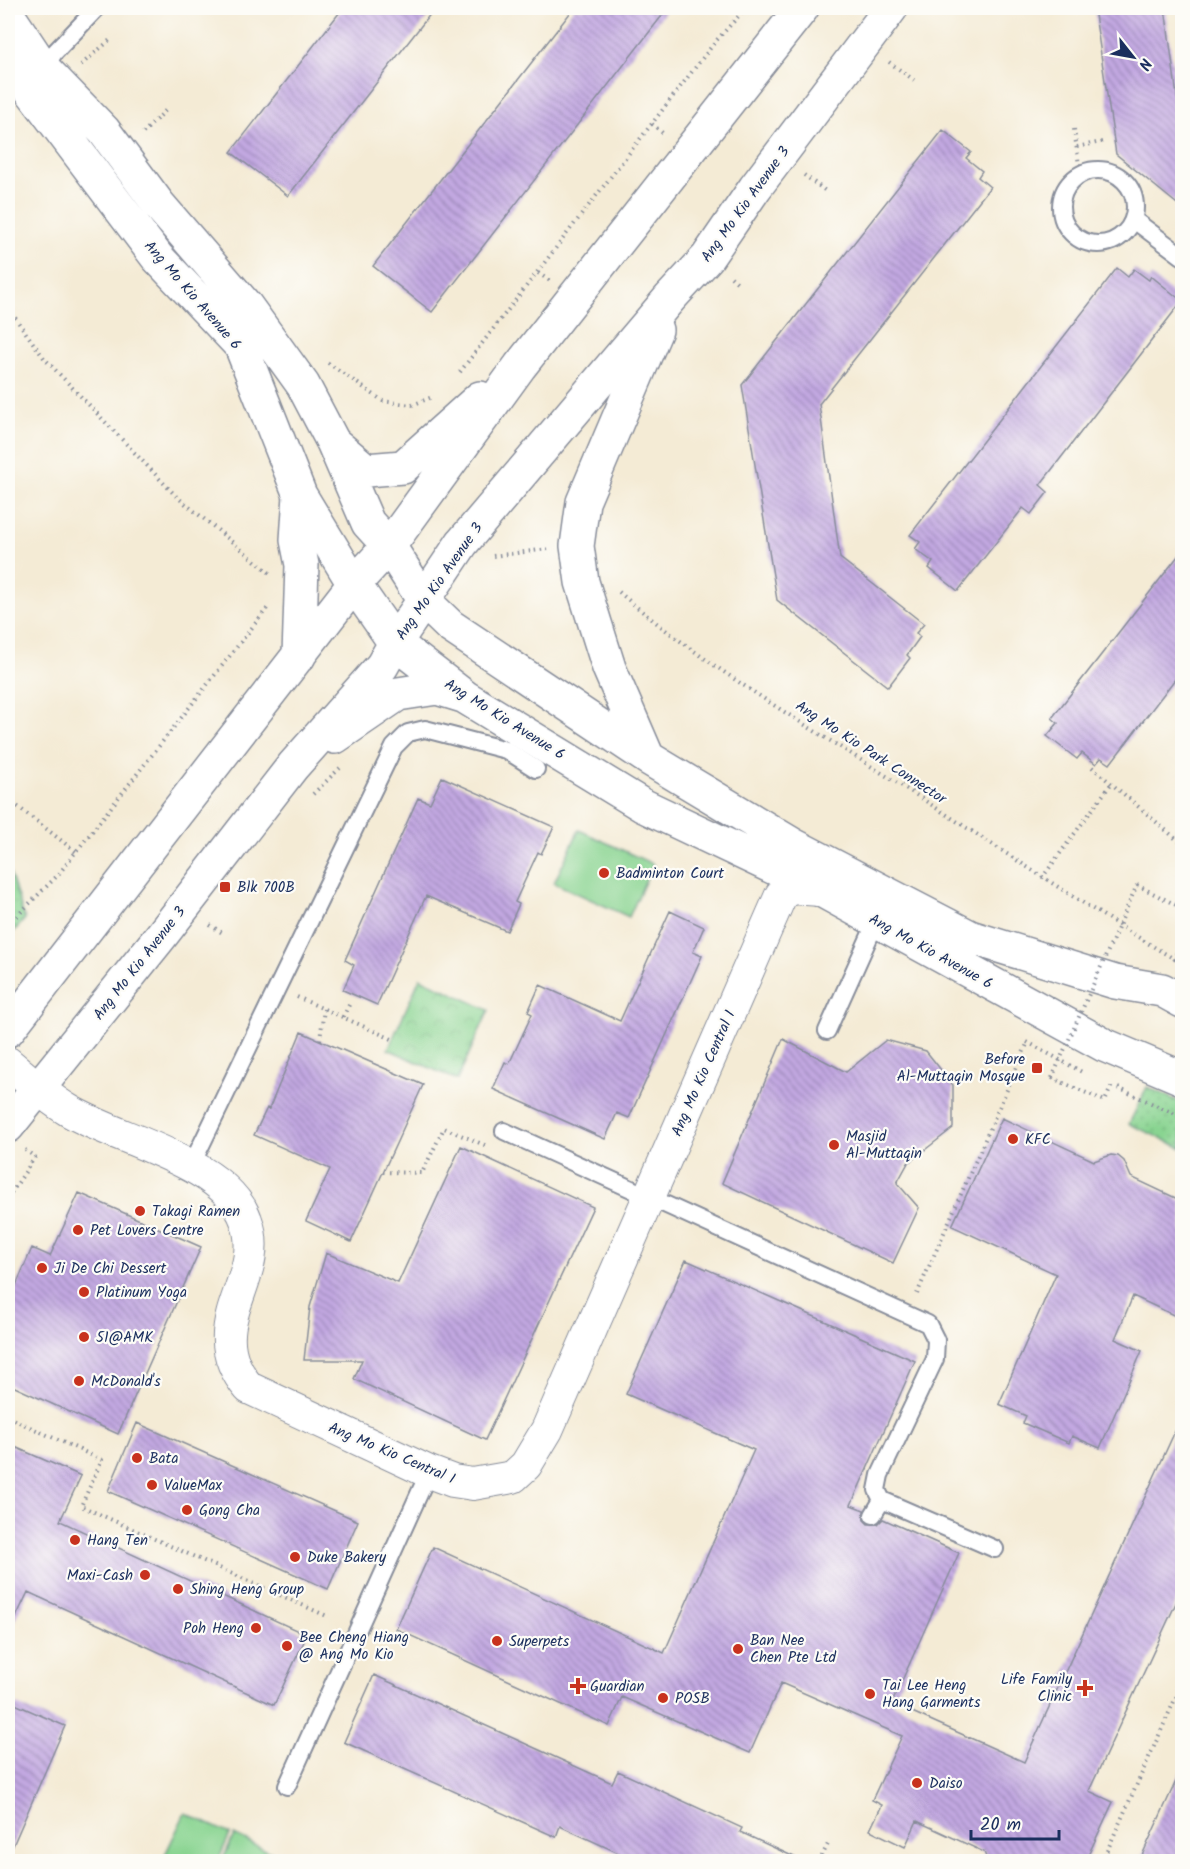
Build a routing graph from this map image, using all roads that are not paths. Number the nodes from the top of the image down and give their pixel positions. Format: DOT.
graph roads {
  1 [pos="97,8"];
  2 [pos="802,8"];
  3 [pos="883,11"];
  4 [pos="8,15"];
  5 [pos="8,60"];
  6 [pos="44,69"];
  7 [pos="1134,220"];
  8 [pos="1182,256"];
  9 [pos="670,298"];
  10 [pos="520,366"];
  11 [pos="333,442"];
  12 [pos="300,495"];
  13 [pos="389,546"];
  14 [pos="354,584"];
  15 [pos="424,601"];
  16 [pos="395,643"];
  17 [pos="299,656"];
  18 [pos="465,697"];
  19 [pos="648,758"];
  20 [pos="293,766"];
  21 [pos="536,769"];
  22 [pos="778,881"];
  23 [pos="876,922"];
  24 [pos="1182,1000"];
  25 [pos="8,1030"];
  26 [pos="827,1031"];
  27 [pos="8,1063"];
  28 [pos="1182,1078"];
  29 [pos="39,1089"];
  30 [pos="8,1126"];
  31 [pos="504,1131"];
  32 [pos="191,1166"];
  33 [pos="649,1196"];
  34 [pos="429,1472"];
  35 [pos="882,1500"];
  36 [pos="873,1515"];
  37 [pos="995,1549"];
  38 [pos="287,1786"];
  1 -- 6 [label="lane"];
  2 -- 10 [label="main road"];
  3 -- 9 [label="main road, Ang Mo Kio Avenue 3"];
  4 -- 6 [label="main road, Ang Mo Kio Avenue 6"];
  5 -- 12 [label="main road, Ang Mo Kio Avenue 6"];
  6 -- 11 [label="main road, Ang Mo Kio Avenue 6"];
  7 -- 7 [label="lane"];
  7 -- 8 [label="lane"];
  9 -- 15 [label="main road, Ang Mo Kio Avenue 3"];
  9 -- 19 [label="main road"];
  10 -- 11 [label="main road"];
  10 -- 13 [label="main road"];
  11 -- 13 [label="main road, Ang Mo Kio Avenue 6"];
  12 -- 14 [label="main road, Ang Mo Kio Avenue 6"];
  12 -- 17 [label="main road"];
  13 -- 14 [label="main road"];
  13 -- 15 [label="main road, Ang Mo Kio Avenue 6"];
  14 -- 16 [label="main road, Ang Mo Kio Avenue 6"];
  14 -- 17 [label="main road"];
  15 -- 16 [label="main road, Ang Mo Kio Avenue 3"];
  15 -- 19 [label="main road, Ang Mo Kio Avenue 6"];
  16 -- 18 [label="main road, Ang Mo Kio Avenue 6"];
  16 -- 20 [label="main road, Ang Mo Kio Avenue 3"];
  17 -- 25 [label="main road"];
  18 -- 20 [label="main road"];
  18 -- 22 [label="main road, Ang Mo Kio Avenue 6"];
  19 -- 24 [label="main road, Ang Mo Kio Avenue 6"];
  20 -- 29 [label="main road, Ang Mo Kio Avenue 3"];
  21 -- 32 [label="lane"];
  22 -- 23 [label="main road, Ang Mo Kio Avenue 6"];
  22 -- 33 [label="street, Ang Mo Kio Central 1"];
  23 -- 26 [label="lane"];
  23 -- 28 [label="main road, Ang Mo Kio Avenue 6"];
  27 -- 29 [label="street, Ang Mo Kio Central 1"];
  29 -- 30 [label="main road, Ang Mo Kio Avenue 3"];
  29 -- 32 [label="street, Ang Mo Kio Central 1"];
  31 -- 33 [label="lane"];
  32 -- 34 [label="street, Ang Mo Kio Central 1"];
  33 -- 34 [label="street, Ang Mo Kio Central 1"];
  33 -- 35 [label="lane"];
  34 -- 38 [label="lane"];
  35 -- 36 [label="lane"];
  35 -- 37 [label="lane"];
}
